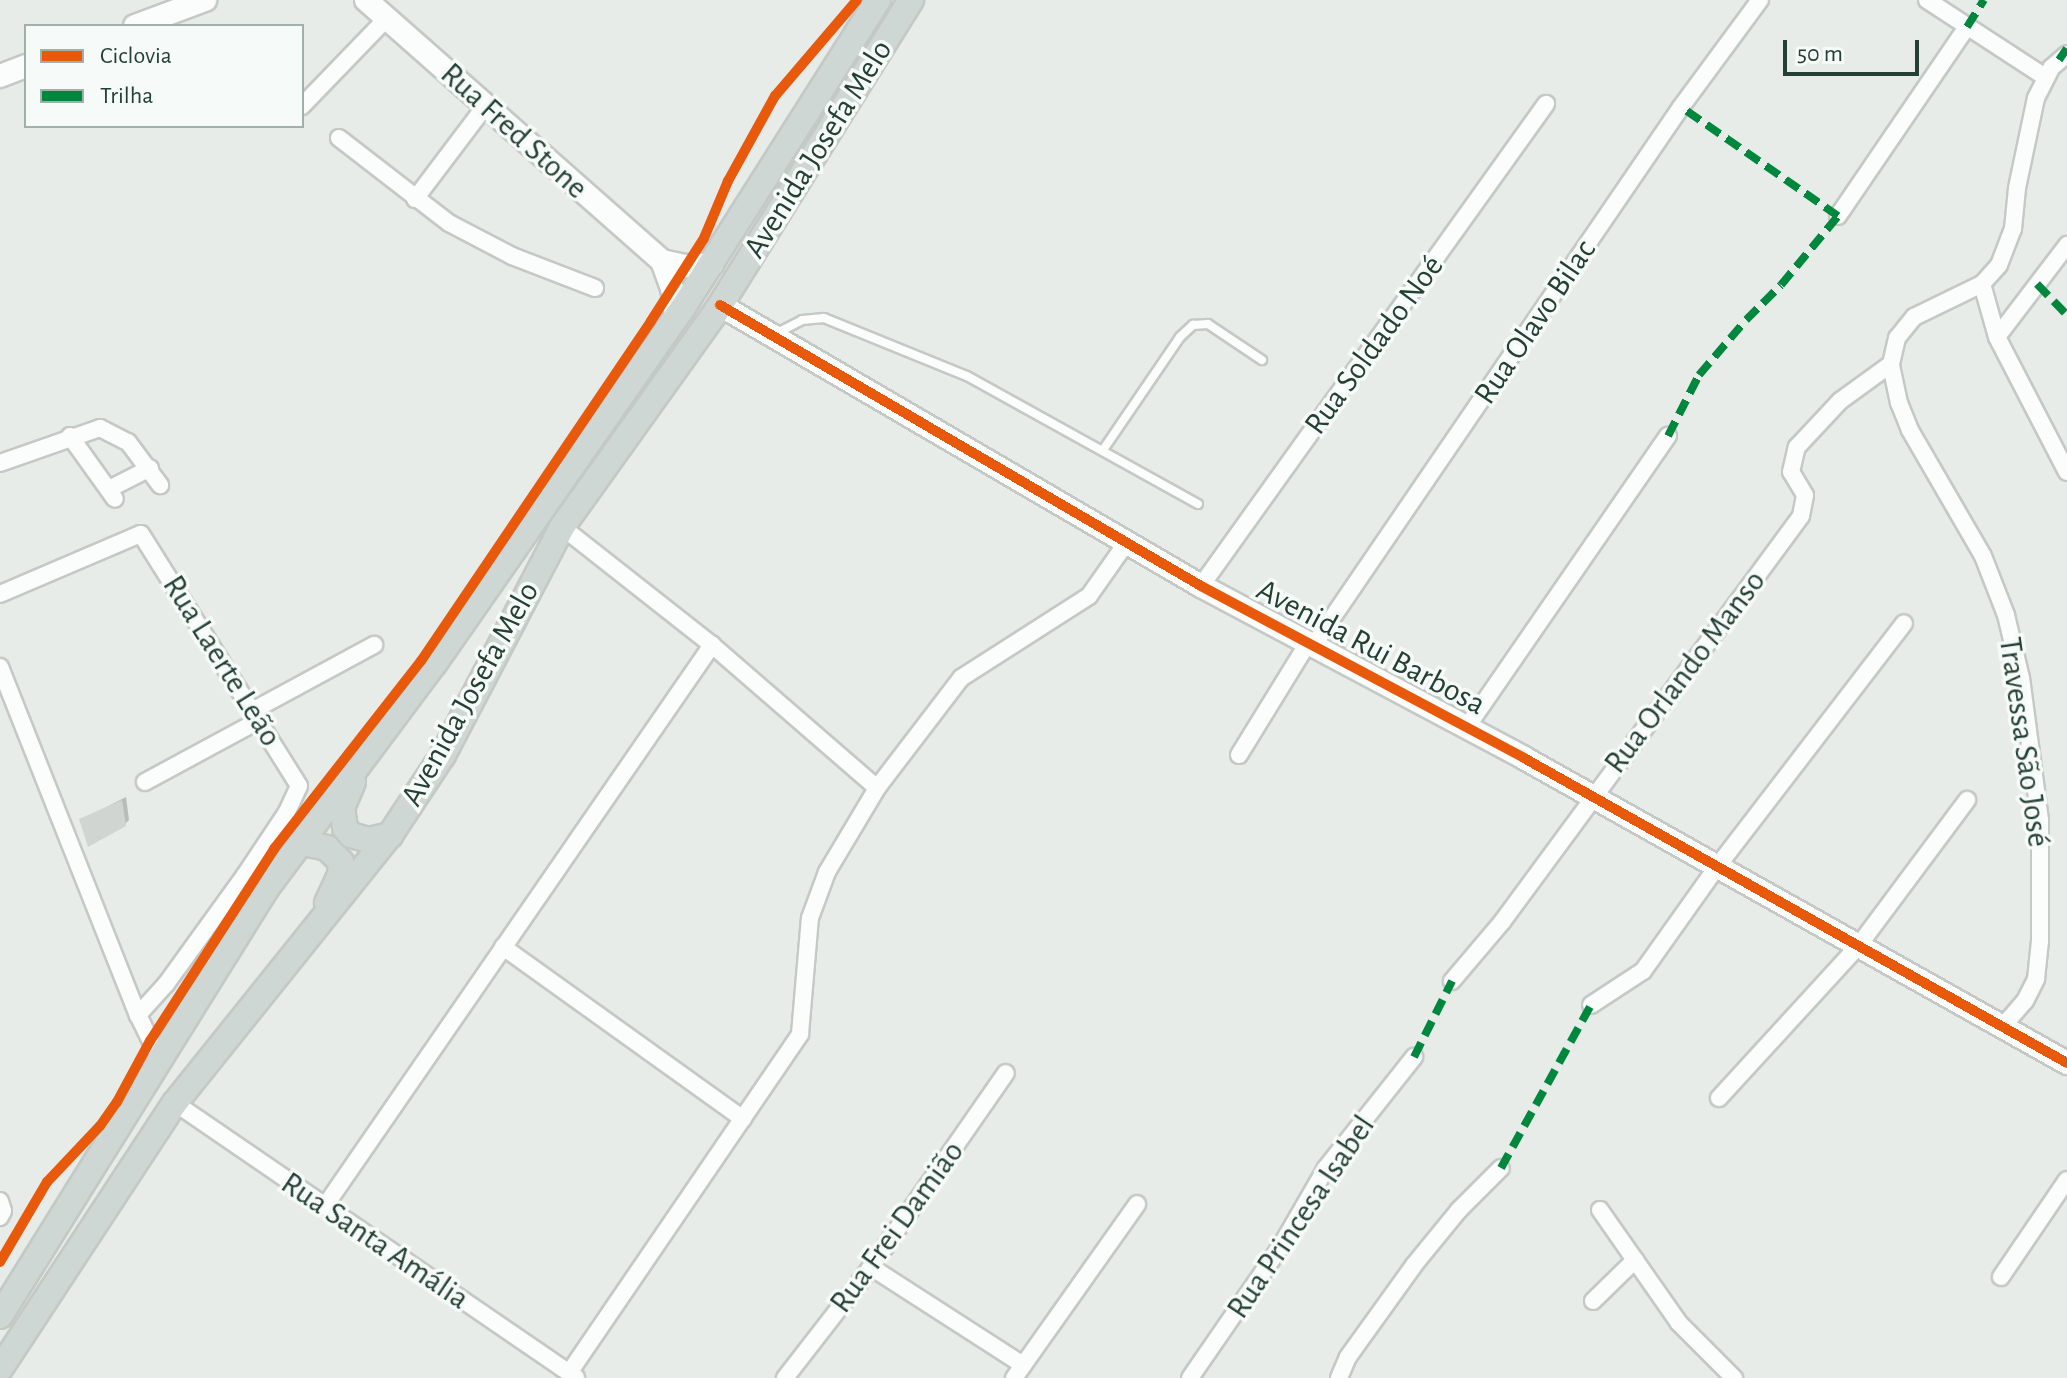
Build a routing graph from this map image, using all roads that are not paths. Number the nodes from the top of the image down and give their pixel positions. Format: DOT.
graph roads {
  1 [pos="205,0"];
  2 [pos="366,0"];
  3 [pos="878,0"];
  4 [pos="911,0"];
  5 [pos="1760,0"];
  6 [pos="1927,0"];
  7 [pos="387,18"];
  8 [pos="140,24"];
  9 [pos="1967,27"];
  10 [pos="2067,54"];
  11 [pos="24,67"];
  12 [pos="0,76"];
  13 [pos="2045,77"];
  14 [pos="304,104"];
  15 [pos="1546,104"];
  16 [pos="486,105"];
  17 [pos="339,138"];
  18 [pos="415,199"];
  19 [pos="1838,216"];
  20 [pos="2067,245"];
  21 [pos="662,261"];
  22 [pos="712,264"];
  23 [pos="1982,284"];
  24 [pos="595,288"];
  25 [pos="720,305"];
  26 [pos="676,317"];
  27 [pos="773,336"];
  28 [pos="1997,337"];
  29 [pos="1262,360"];
  30 [pos="1891,364"];
  31 [pos="70,436"];
  32 [pos="1668,436"];
  33 [pos="1103,450"];
  34 [pos="0,463"];
  35 [pos="150,468"];
  36 [pos="2067,472"];
  37 [pos="160,485"];
  38 [pos="1198,504"];
  39 [pos="562,527"];
  40 [pos="1127,542"];
  41 [pos="1201,586"];
  42 [pos="0,594"];
  43 [pos="1904,623"];
  44 [pos="374,645"];
  45 [pos="712,645"];
  46 [pos="1311,645"];
  47 [pos="0,667"];
  48 [pos="255,716"];
  49 [pos="1467,727"];
  50 [pos="370,748"];
  51 [pos="1239,755"];
  52 [pos="145,782"];
  53 [pos="877,788"];
  54 [pos="1592,797"];
  55 [pos="1967,800"];
  56 [pos="390,835"];
  57 [pos="294,846"];
  58 [pos="1717,867"];
  59 [pos="245,875"];
  60 [pos="266,889"];
  61 [pos="310,937"];
  62 [pos="1859,945"];
  63 [pos="503,947"];
  64 [pos="1452,981"];
  65 [pos="1591,1005"];
  66 [pos="138,1015"];
  67 [pos="2004,1025"];
  68 [pos="1414,1057"];
  69 [pos="160,1060"];
  70 [pos="2067,1063"];
  71 [pos="1006,1073"];
  72 [pos="1719,1098"];
  73 [pos="175,1103"];
  74 [pos="743,1119"];
  75 [pos="1501,1168"];
  76 [pos="2067,1180"];
  77 [pos="1137,1204"];
  78 [pos="325,1206"];
  79 [pos="1600,1210"];
  80 [pos="1635,1260"];
  81 [pos="871,1267"];
  82 [pos="2001,1277"];
  83 [pos="1593,1301"];
  84 [pos="0,1316"];
  85 [pos="0,1369"];
  86 [pos="1019,1371"];
  87 [pos="572,1376"];
  88 [pos="785,1378"];
  89 [pos="1190,1378"];
  90 [pos="1339,1378"];
  91 [pos="1734,1378"];
  1 -- 8 [label="street"];
  2 -- 7 [label="street, Rua Fred Stone"];
  3 -- 22 [label="main road, Avenida Josefa Melo"];
  4 -- 25 [label="main road, Avenida Josefa Melo"];
  5 -- 46 [label="street, Rua Olavo Bilac"];
  6 -- 9 [label="street"];
  7 -- 14 [label="street"];
  7 -- 16 [label="street, Rua Fred Stone"];
  9 -- 13 [label="street"];
  9 -- 19 [label="street"];
  10 -- 13 [label="street"];
  11 -- 12 [label="street"];
  13 -- 23 [label="street"];
  15 -- 41 [label="street, Rua Soldado Noé"];
  16 -- 18 [label="street"];
  16 -- 21 [label="street, Rua Fred Stone"];
  17 -- 18 [label="street"];
  18 -- 24 [label="street"];
  20 -- 28 [label="street"];
  21 -- 22 [label="street"];
  21 -- 26 [label="street"];
  22 -- 26 [label="main road, Avenida Josefa Melo"];
  23 -- 28 [label="street"];
  23 -- 30 [label="street"];
  25 -- 27 [label="street, Avenida Rui Barbosa"];
  25 -- 39 [label="main road, Avenida Josefa Melo"];
  26 -- 50 [label="main road, Avenida Josefa Melo"];
  27 -- 33 [label="lane"];
  27 -- 40 [label="street, Avenida Rui Barbosa"];
  28 -- 36 [label="street"];
  29 -- 33 [label="lane"];
  30 -- 54 [label="street, Rua Orlando Manso"];
  30 -- 67 [label="street, Travessa São José"];
  31 -- 34 [label="street"];
  31 -- 35 [label="street"];
  31 -- 35 [label="street"];
  32 -- 49 [label="street"];
  33 -- 38 [label="lane"];
  35 -- 37 [label="street"];
  39 -- 45 [label="street"];
  39 -- 56 [label="main road, Avenida Josefa Melo"];
  40 -- 41 [label="street, Avenida Rui Barbosa"];
  40 -- 53 [label="street"];
  41 -- 46 [label="street, Avenida Rui Barbosa"];
  42 -- 48 [label="street, Rua Laerte Leão"];
  43 -- 58 [label="street"];
  44 -- 48 [label="street"];
  45 -- 53 [label="street"];
  45 -- 63 [label="street"];
  46 -- 49 [label="street, Avenida Rui Barbosa"];
  46 -- 51 [label="street, Rua Olavo Bilac"];
  47 -- 66 [label="street"];
  48 -- 52 [label="street"];
  48 -- 59 [label="street, Rua Laerte Leão"];
  49 -- 54 [label="street, Avenida Rui Barbosa"];
  50 -- 56 [label="main road"];
  50 -- 57 [label="main road, Avenida Josefa Melo"];
  53 -- 74 [label="street"];
  54 -- 58 [label="street, Avenida Rui Barbosa"];
  54 -- 64 [label="street, Rua Orlando Manso"];
  55 -- 62 [label="street"];
  56 -- 61 [label="main road, Avenida Josefa Melo"];
  57 -- 60 [label="main road, Avenida Josefa Melo"];
  57 -- 61 [label="main road"];
  58 -- 62 [label="street, Avenida Rui Barbosa"];
  58 -- 65 [label="street"];
  59 -- 60 [label="street"];
  59 -- 66 [label="street"];
  60 -- 69 [label="main road, Avenida Josefa Melo"];
  61 -- 73 [label="main road, Avenida Josefa Melo"];
  62 -- 67 [label="street, Avenida Rui Barbosa"];
  62 -- 72 [label="street"];
  63 -- 74 [label="street"];
  63 -- 78 [label="street"];
  66 -- 69 [label="street"];
  67 -- 70 [label="street, Avenida Rui Barbosa"];
  68 -- 89 [label="street, Rua Princesa Isabel"];
  69 -- 84 [label="main road, Avenida Josefa Melo"];
  71 -- 81 [label="street, Rua Frei Damião"];
  73 -- 78 [label="street, Rua Santa Amália"];
  73 -- 85 [label="main road, Avenida Josefa Melo"];
  74 -- 87 [label="street"];
  75 -- 90 [label="street"];
  76 -- 82 [label="street"];
  77 -- 86 [label="street"];
  78 -- 87 [label="street, Rua Santa Amália"];
  79 -- 80 [label="street"];
  80 -- 83 [label="street"];
  80 -- 91 [label="street"];
  81 -- 86 [label="street"];
  81 -- 88 [label="street, Rua Frei Damião"];
}
